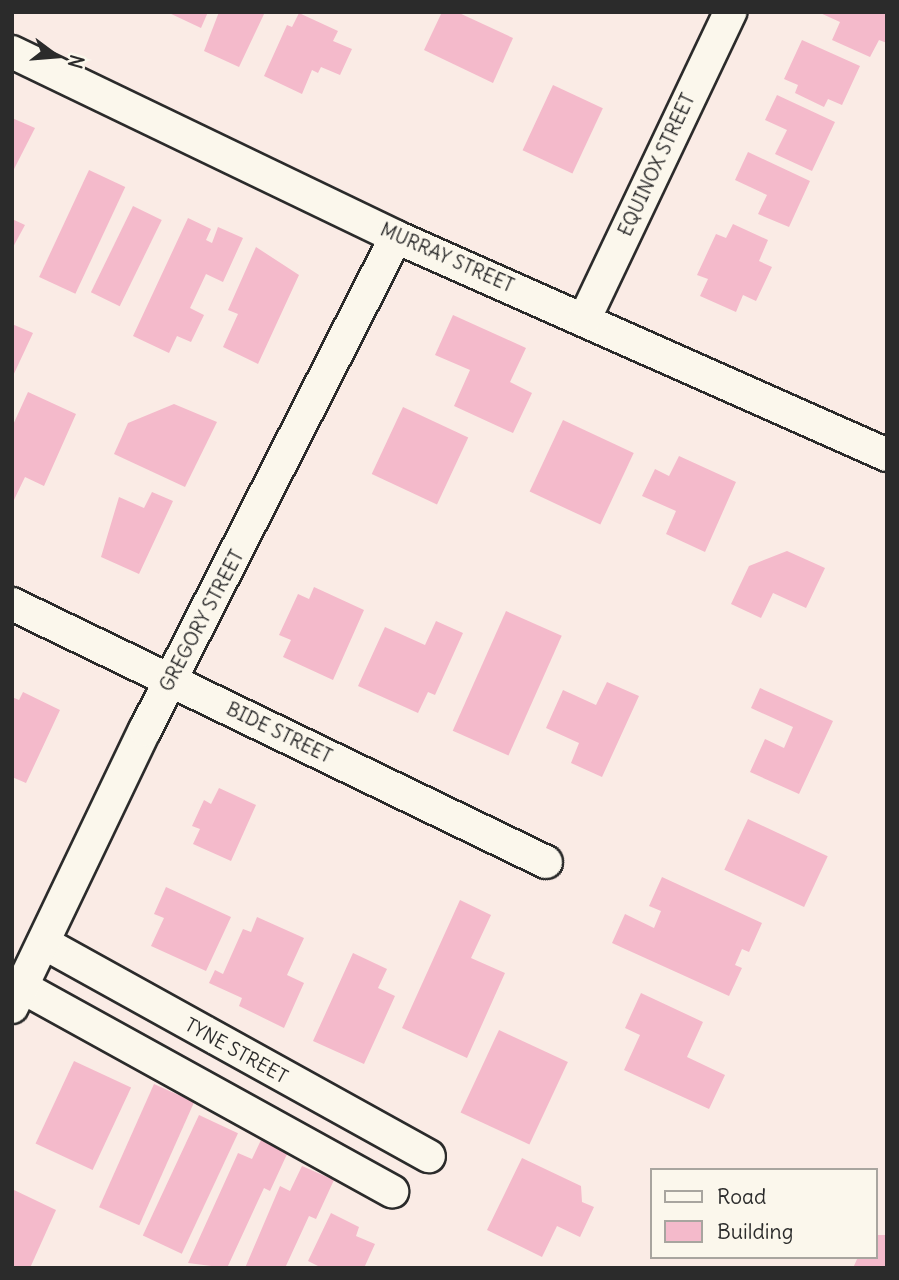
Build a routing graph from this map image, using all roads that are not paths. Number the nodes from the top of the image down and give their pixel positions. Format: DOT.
graph roads {
  1 [pos="730,12"];
  2 [pos="12,51"];
  3 [pos="396,237"];
  4 [pos="585,318"];
  5 [pos="887,455"];
  6 [pos="12,604"];
  7 [pos="171,681"];
  8 [pos="546,862"];
  9 [pos="44,943"];
  10 [pos="17,997"];
  11 [pos="429,1156"];
  12 [pos="392,1191"];
  1 -- 4 [label="street, EQUINOX STREET"];
  2 -- 3 [label="street, MURRAY STREET"];
  3 -- 4 [label="street, MURRAY STREET"];
  3 -- 7 [label="street, GREGORY STREET"];
  4 -- 5 [label="street, MURRAY STREET"];
  6 -- 7 [label="street, BIDE STREET"];
  7 -- 8 [label="street, BIDE STREET"];
  7 -- 9 [label="street, GREGORY STREET"];
  9 -- 10 [label="street, GREGORY STREET"];
  9 -- 11 [label="street, TYNE STREET"];
  10 -- 12 [label="street"];
}
